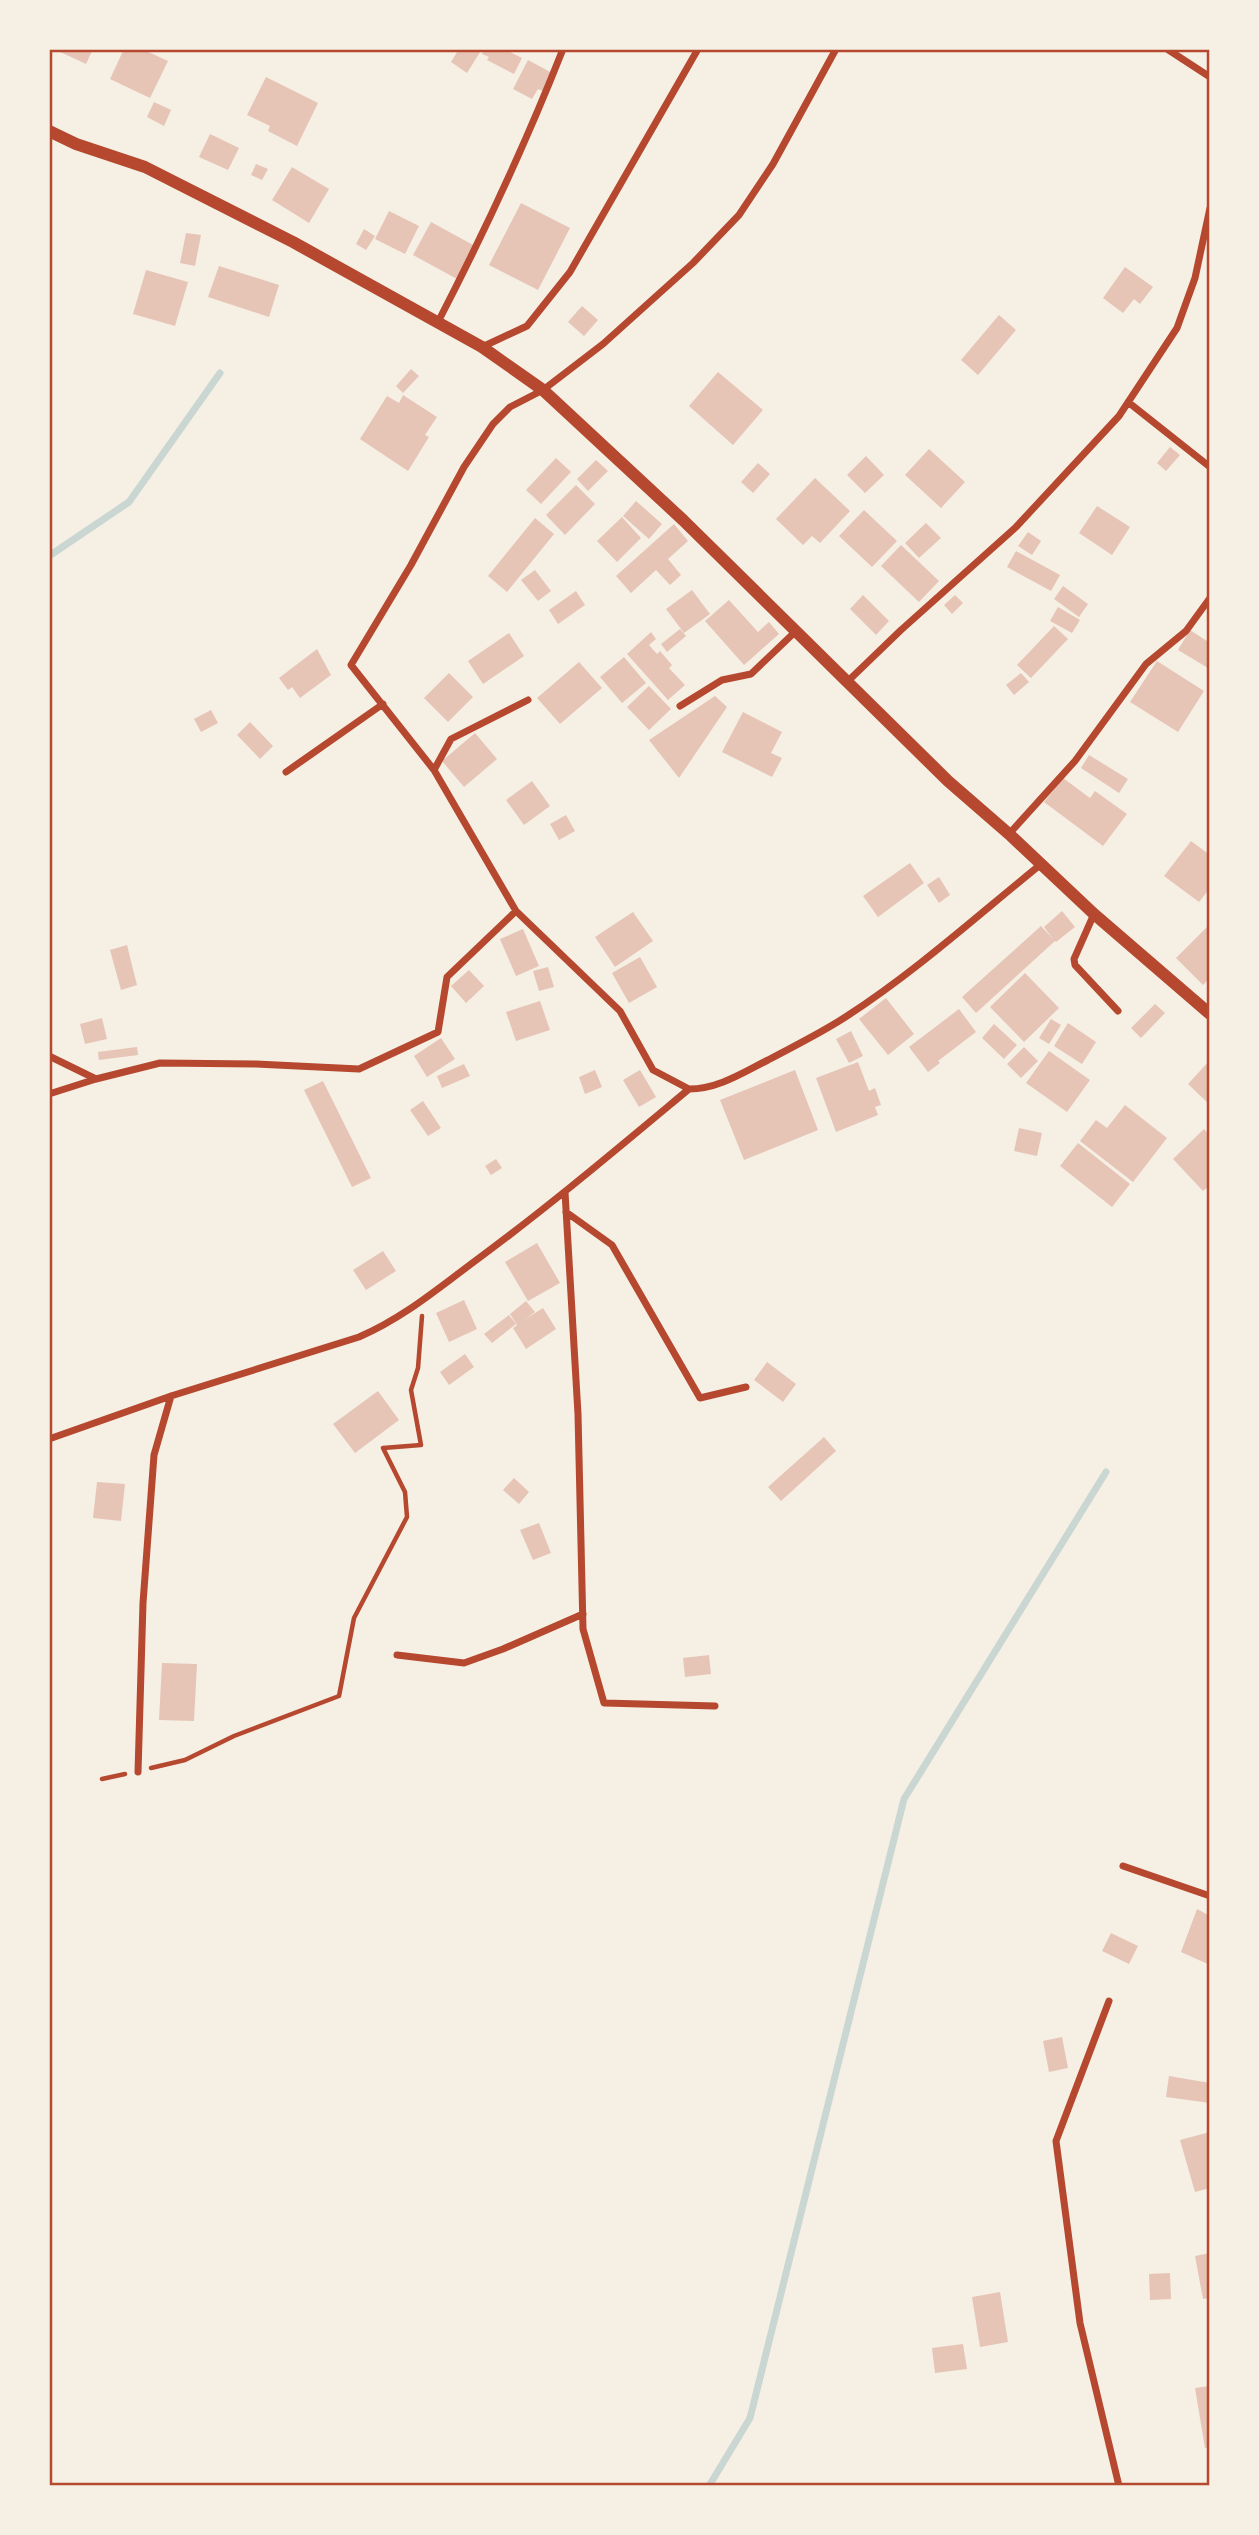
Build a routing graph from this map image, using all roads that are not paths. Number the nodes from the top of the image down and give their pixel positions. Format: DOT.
graph roads {
  1 [pos="563,49"];
  2 [pos="698,49"];
  3 [pos="836,49"];
  4 [pos="1167,49"];
  5 [pos="1210,77"];
  6 [pos="49,131"];
  7 [pos="1210,208"];
  8 [pos="438,322"];
  9 [pos="482,347"];
  10 [pos="543,390"];
  11 [pos="1128,402"];
  12 [pos="1210,467"];
  13 [pos="1210,598"];
  14 [pos="796,631"];
  15 [pos="847,682"];
  16 [pos="528,700"];
  17 [pos="383,704"];
  18 [pos="680,706"];
  19 [pos="434,769"];
  20 [pos="286,772"];
  21 [pos="1009,834"];
  22 [pos="1040,866"];
  23 [pos="516,911"];
  24 [pos="1094,914"];
  25 [pos="1118,1012"];
  26 [pos="1210,1014"];
  27 [pos="49,1056"];
  28 [pos="96,1079"];
  29 [pos="689,1089"];
  30 [pos="49,1094"];
  31 [pos="565,1192"];
  32 [pos="566,1212"];
  33 [pos="746,1387"];
  34 [pos="171,1396"];
  35 [pos="49,1438"];
  36 [pos="583,1614"];
  37 [pos="397,1655"];
  38 [pos="715,1706"];
  39 [pos="138,1772"];
  40 [pos="1124,1867"];
  41 [pos="1210,1896"];
  42 [pos="1109,2001"];
  43 [pos="1119,2486"];
  1 -- 8 [label="street"];
  2 -- 9 [label="street"];
  3 -- 10 [label="street"];
  4 -- 5 [label="street"];
  6 -- 8 [label="street"];
  7 -- 11 [label="street"];
  8 -- 9 [label="street"];
  9 -- 10 [label="street"];
  10 -- 14 [label="street"];
  10 -- 17 [label="street"];
  11 -- 12 [label="street"];
  11 -- 15 [label="street"];
  13 -- 21 [label="street"];
  14 -- 15 [label="street"];
  14 -- 18 [label="street"];
  15 -- 21 [label="street"];
  16 -- 19 [label="street"];
  17 -- 19 [label="street"];
  17 -- 20 [label="street"];
  19 -- 23 [label="street"];
  21 -- 22 [label="street"];
  22 -- 24 [label="street"];
  22 -- 29 [label="street"];
  23 -- 28 [label="street"];
  23 -- 29 [label="street"];
  24 -- 25 [label="street"];
  24 -- 26 [label="street"];
  27 -- 28 [label="street"];
  28 -- 30 [label="street"];
  29 -- 31 [label="street"];
  31 -- 32 [label="street"];
  31 -- 34 [label="street"];
  32 -- 33 [label="street"];
  32 -- 36 [label="street"];
  34 -- 35 [label="street"];
  34 -- 39 [label="street"];
  36 -- 37 [label="street"];
  36 -- 38 [label="street"];
  40 -- 41 [label="street"];
  42 -- 43 [label="street"];
}
